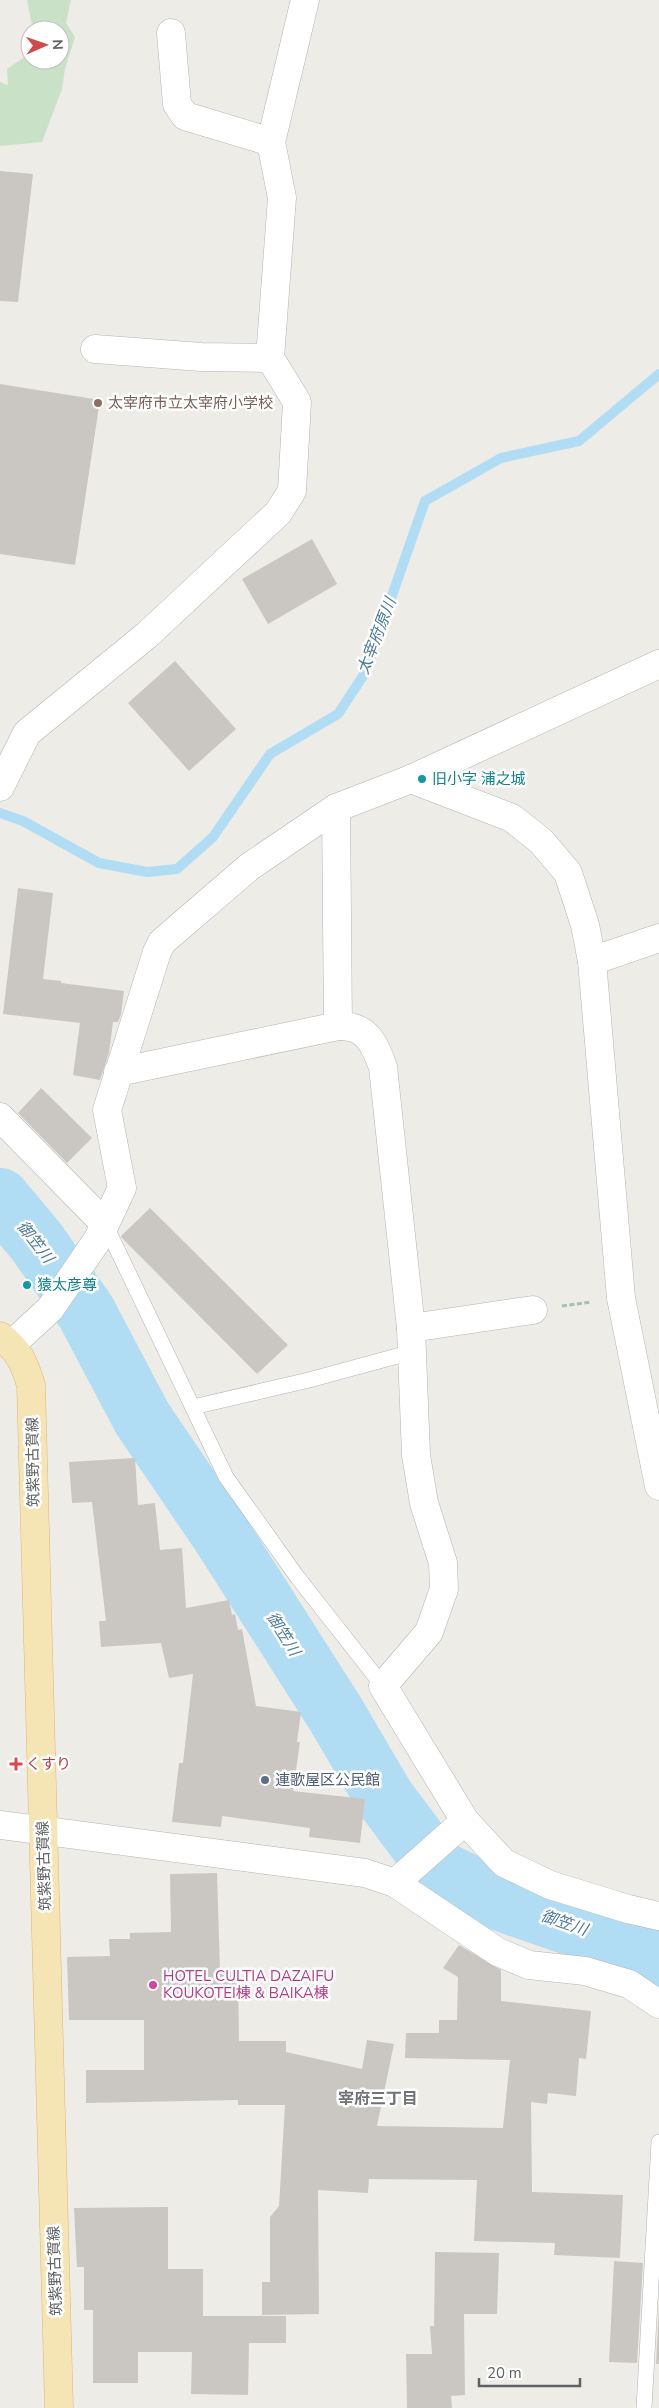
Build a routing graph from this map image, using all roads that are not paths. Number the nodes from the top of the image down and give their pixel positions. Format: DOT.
graph roads {
  1 [pos="305,0"];
  2 [pos="171,34"];
  3 [pos="272,142"];
  4 [pos="95,349"];
  5 [pos="270,358"];
  6 [pos="659,664"];
  7 [pos="410,778"];
  8 [pos="0,787"];
  9 [pos="336,808"];
  10 [pos="659,938"];
  11 [pos="592,961"];
  12 [pos="338,1026"];
  13 [pos="118,1072"];
  14 [pos="0,1117"];
  15 [pos="101,1231"];
  16 [pos="532,1310"];
  17 [pos="6,1340"];
  18 [pos="411,1340"];
  19 [pos="193,1408"];
  20 [pos="659,1486"];
  21 [pos="383,1686"];
  22 [pos="0,1825"];
  23 [pos="460,1826"];
  24 [pos="42,1830"];
  25 [pos="400,1879"];
  26 [pos="659,1916"];
  27 [pos="659,2004"];
  28 [pos="659,2142"];
  29 [pos="59,2408"];
  30 [pos="644,2408"];
  1 -- 3 [label="street"];
  2 -- 3 [label="street"];
  3 -- 5 [label="street"];
  4 -- 5 [label="street"];
  5 -- 8 [label="street"];
  6 -- 7 [label="street"];
  7 -- 9 [label="street"];
  7 -- 11 [label="street"];
  9 -- 12 [label="street"];
  9 -- 13 [label="street"];
  10 -- 11 [label="street"];
  11 -- 20 [label="street"];
  12 -- 13 [label="street"];
  12 -- 18 [label="street"];
  13 -- 15 [label="street"];
  14 -- 15 [label="street"];
  15 -- 17 [label="street"];
  15 -- 19 [label="lane"];
  16 -- 18 [label="street"];
  17 -- 24 [label="main road, 筑紫野古賀線"];
  18 -- 19 [label="lane"];
  18 -- 21 [label="street"];
  19 -- 21 [label="lane"];
  21 -- 23 [label="street"];
  22 -- 24 [label="street"];
  23 -- 25 [label="street"];
  23 -- 26 [label="street"];
  24 -- 25 [label="street"];
  24 -- 29 [label="main road, 筑紫野古賀線"];
  25 -- 27 [label="street"];
  28 -- 30 [label="lane"];
}
